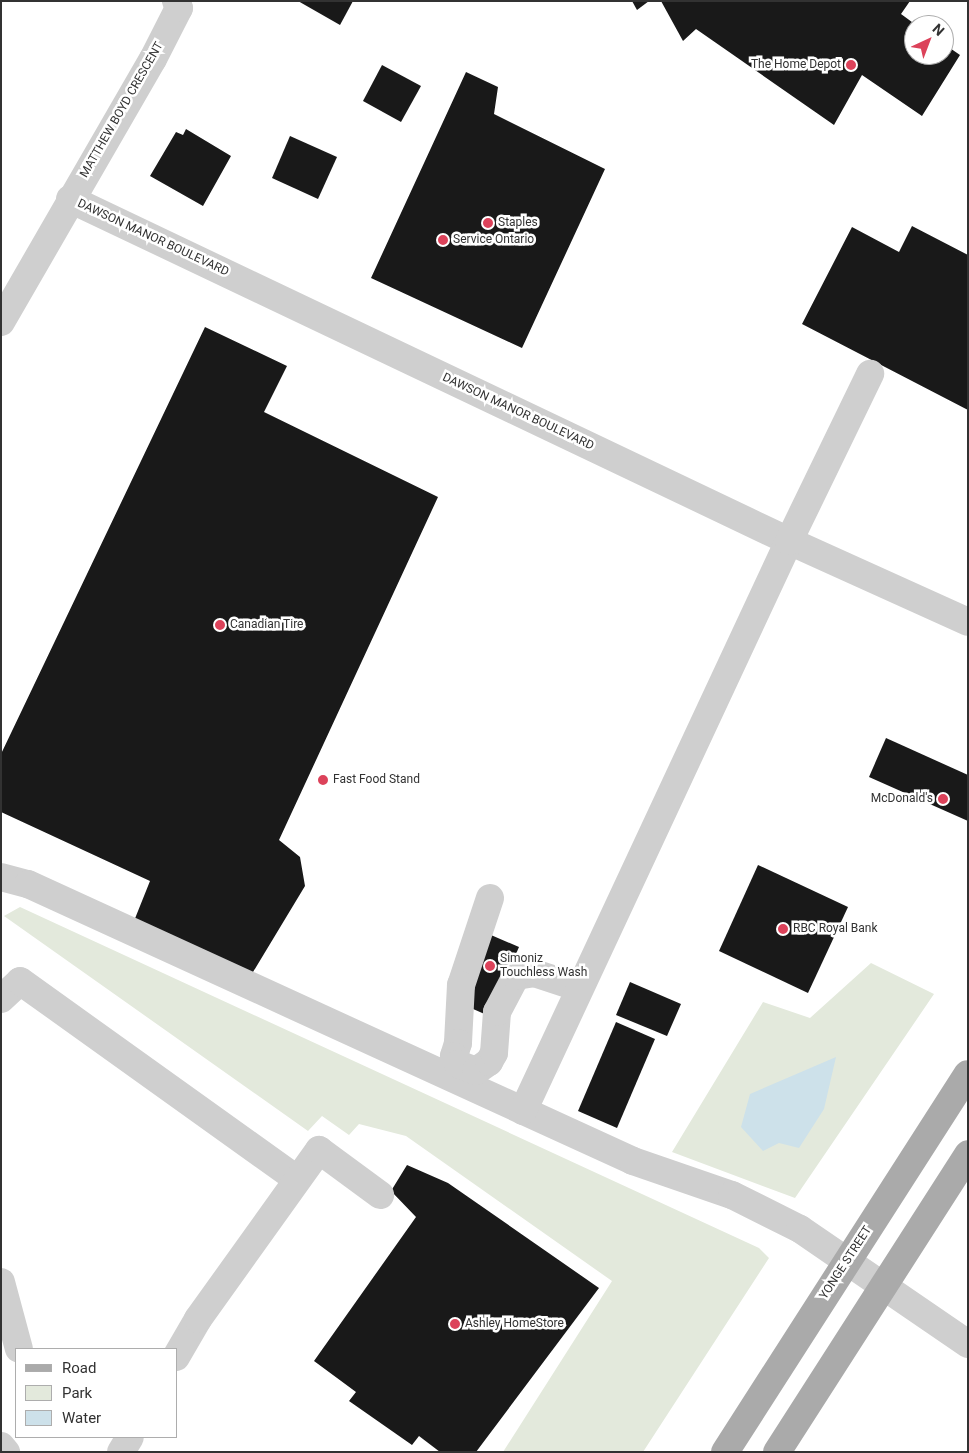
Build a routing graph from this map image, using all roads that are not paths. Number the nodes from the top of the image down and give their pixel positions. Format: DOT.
graph roads {
  1 [pos="176,1"];
  2 [pos="70,199"];
  3 [pos="1,322"];
  4 [pos="870,374"];
  5 [pos="789,541"];
  6 [pos="968,622"];
  7 [pos="1,878"];
  8 [pos="490,898"];
  9 [pos="580,988"];
  10 [pos="1,999"];
  11 [pos="968,1074"];
  12 [pos="523,1111"];
  13 [pos="968,1154"];
  14 [pos="297,1180"];
  15 [pos="380,1195"];
  16 [pos="847,1259"];
  17 [pos="1,1282"];
  18 [pos="883,1283"];
  19 [pos="968,1344"];
  20 [pos="19,1348"];
  21 [pos="178,1354"];
  22 [pos="1,1446"];
  23 [pos="6,1452"];
  24 [pos="725,1452"];
  25 [pos="777,1452"];
  1 -- 2 [label="street, MATTHEW BOYD CRESCENT"];
  2 -- 3 [label="street, MATTHEW BOYD CRESCENT"];
  2 -- 5 [label="street, DAWSON MANOR BOULEVARD"];
  4 -- 5 [label="street"];
  5 -- 6 [label="street, DAWSON MANOR BOULEVARD"];
  5 -- 9 [label="street"];
  7 -- 12 [label="street"];
  8 -- 9 [label="street"];
  9 -- 12 [label="street"];
  10 -- 14 [label="street"];
  11 -- 16 [label="main road, YONGE STREET"];
  12 -- 16 [label="street"];
  13 -- 18 [label="main road"];
  14 -- 15 [label="street"];
  14 -- 21 [label="street"];
  16 -- 18 [label="street"];
  16 -- 24 [label="main road, YONGE STREET"];
  17 -- 20 [label="street"];
  18 -- 19 [label="street"];
  18 -- 25 [label="main road"];
  22 -- 23 [label="street"];
}
